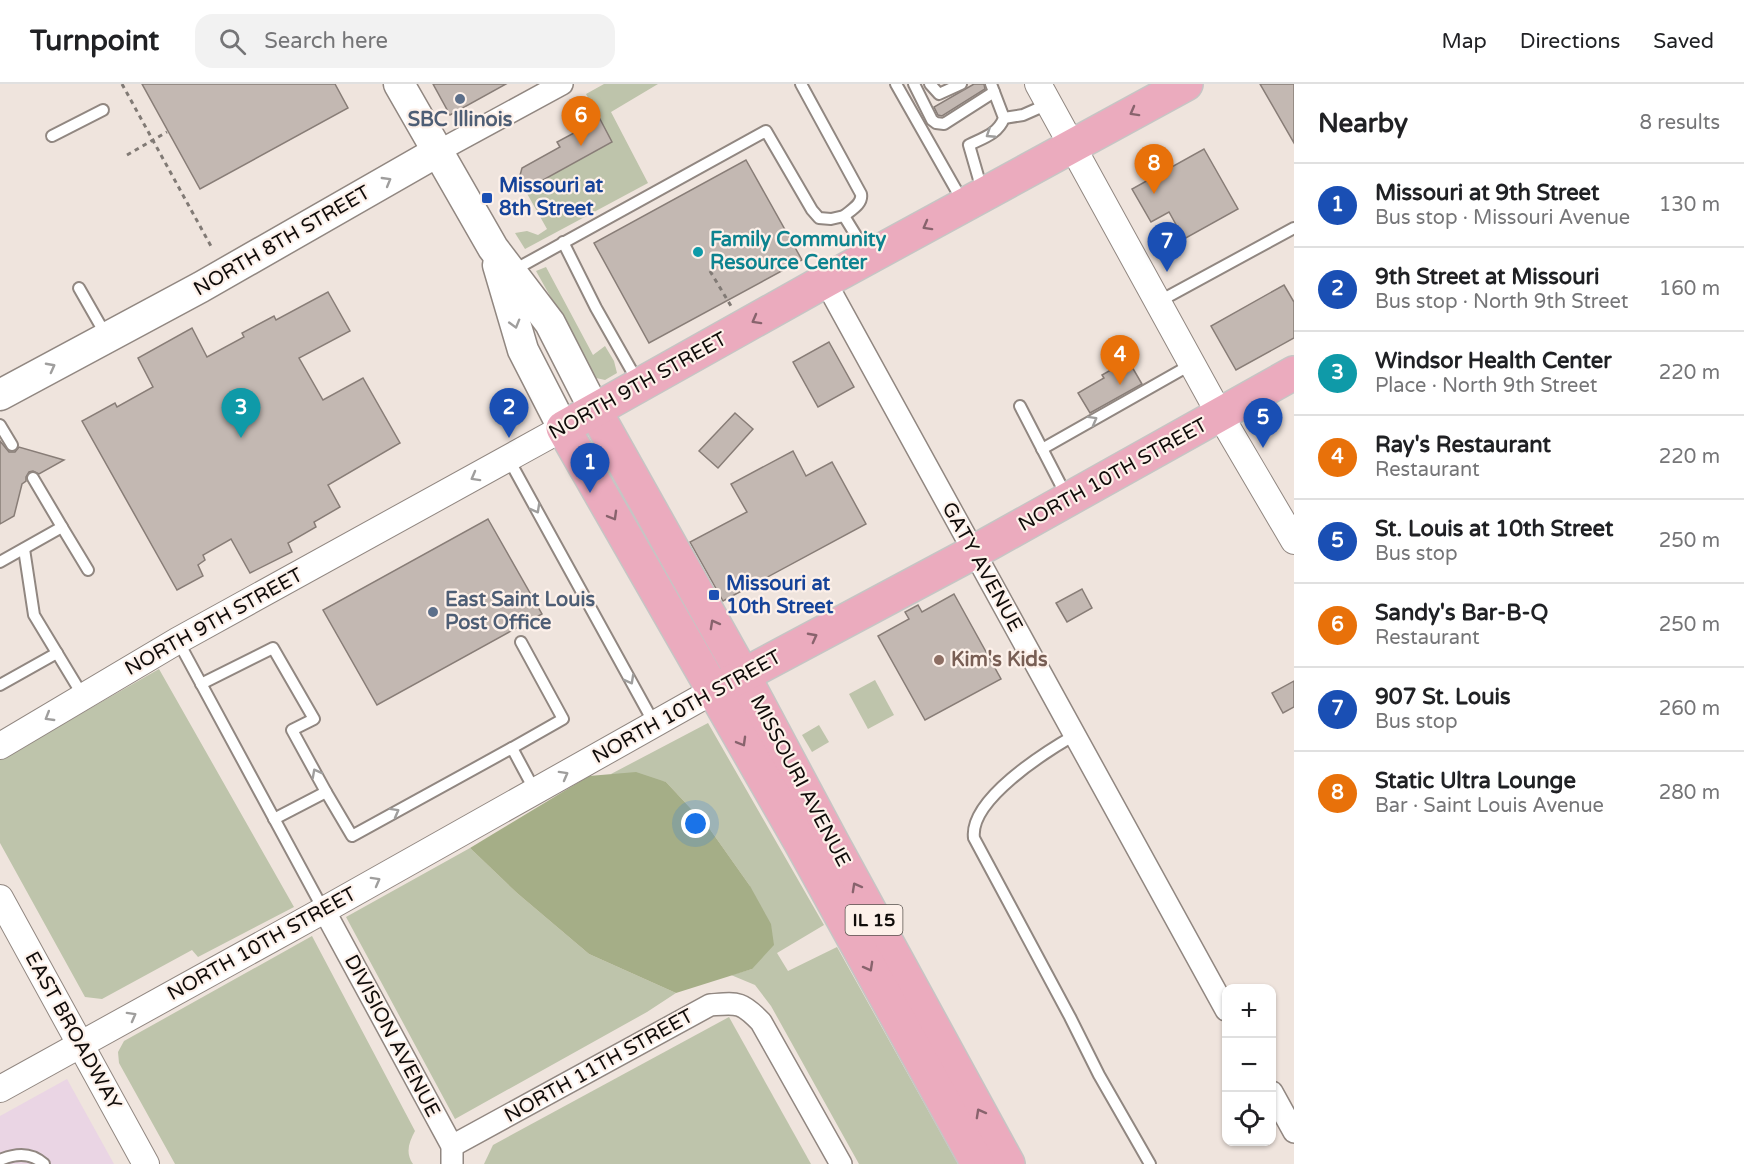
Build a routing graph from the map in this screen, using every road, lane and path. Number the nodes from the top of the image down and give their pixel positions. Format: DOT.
graph roads {
  1 [pos="122,84"];
  2 [pos="399,84"];
  3 [pos="801,84"];
  4 [pos="896,84"];
  5 [pos="914,84"];
  6 [pos="930,84"];
  7 [pos="961,84"];
  8 [pos="1184,84"];
  9 [pos="549,87"];
  10 [pos="992,88"];
  11 [pos="1043,94"];
  12 [pos="103,110"];
  13 [pos="1004,118"];
  14 [pos="167,132"];
  15 [pos="52,136"];
  16 [pos="153,140"];
  17 [pos="1072,147"];
  18 [pos="437,152"];
  19 [pos="127,155"];
  20 [pos="974,200"];
  21 [pos="844,216"];
  22 [pos="1294,228"];
  23 [pos="563,242"];
  24 [pos="212,248"];
  25 [pos="493,248"];
  26 [pos="869,257"];
  27 [pos="710,271"];
  28 [pos="511,272"];
  29 [pos="825,281"];
  30 [pos="79,288"];
  31 [pos="1158,303"];
  32 [pos="735,312"];
  33 [pos="107,337"];
  34 [pos="1192,364"];
  35 [pos="1294,373"];
  36 [pos="641,385"];
  37 [pos="0,395"];
  38 [pos="1020,406"];
  39 [pos="594,411"];
  40 [pos="1220,415"];
  41 [pos="0,425"];
  42 [pos="563,428"];
  43 [pos="12,445"];
  44 [pos="1042,449"];
  45 [pos="508,458"];
  46 [pos="33,478"];
  47 [pos="1069,499"];
  48 [pos="62,527"];
  49 [pos="1294,542"];
  50 [pos="24,549"];
  51 [pos="974,552"];
  52 [pos="0,562"];
  53 [pos="88,570"];
  54 [pos="177,641"];
  55 [pos="521,642"];
  56 [pos="57,653"];
  57 [pos="743,675"];
  58 [pos="201,684"];
  59 [pos="0,685"];
  60 [pos="713,692"];
  61 [pos="83,697"];
  62 [pos="655,724"];
  63 [pos="1075,735"];
  64 [pos="0,746"];
  65 [pos="512,748"];
  66 [pos="535,791"];
  67 [pos="326,792"];
  68 [pos="274,819"];
  69 [pos="0,898"];
  70 [pos="324,910"];
  71 [pos="1222,1001"];
  72 [pos="80,1044"];
  73 [pos="0,1089"];
  74 [pos="1276,1099"];
  75 [pos="1294,1132"];
  76 [pos="452,1155"];
  77 [pos="0,1160"];
  78 [pos="44,1164"];
  79 [pos="146,1164"];
  80 [pos="841,1164"];
  81 [pos="978,1164"];
  82 [pos="1008,1164"];
  83 [pos="1150,1164"];
  1 -- 16 [label="path"];
  2 -- 18 [label="main road, MISSOURI AVENUE"];
  3 -- 21 [label="lane"];
  4 -- 20 [label="lane"];
  5 -- 10 [label="lane"];
  6 -- 7 [label="lane"];
  8 -- 17 [label="main road, NORTH 9TH STREET, one-way"];
  9 -- 18 [label="street, NORTH 8TH STREET"];
  10 -- 13 [label="lane"];
  11 -- 13 [label="lane"];
  11 -- 17 [label="street"];
  12 -- 15 [label="lane"];
  13 -- 20 [label="lane, one-way"];
  14 -- 16 [label="path"];
  16 -- 19 [label="path"];
  16 -- 24 [label="path"];
  17 -- 20 [label="main road, NORTH 9TH STREET"];
  17 -- 31 [label="street"];
  18 -- 25 [label="main road, MISSOURI AVENUE"];
  33 -- 18 [label="main road, NORTH 8TH STREET, one-way"];
  20 -- 26 [label="main road, NORTH 9TH STREET, one-way"];
  21 -- 23 [label="lane"];
  21 -- 26 [label="lane"];
  22 -- 31 [label="lane"];
  23 -- 28 [label="lane"];
  23 -- 36 [label="lane"];
  25 -- 28 [label="main road, MISSOURI AVENUE"];
  25 -- 42 [label="main road, MISSOURI AVENUE, one-way"];
  26 -- 29 [label="main road, NORTH 9TH STREET"];
  27 -- 32 [label="path"];
  28 -- 39 [label="main road, MISSOURI AVENUE"];
  29 -- 36 [label="main road, NORTH 9TH STREET, one-way"];
  29 -- 51 [label="street, GATY AVENUE"];
  30 -- 33 [label="lane"];
  31 -- 34 [label="street"];
  37 -- 33 [label="main road, NORTH 8TH STREET, one-way"];
  34 -- 40 [label="street"];
  44 -- 34 [label="lane, one-way"];
  35 -- 40 [label="main road, NORTH 10TH STREET"];
  36 -- 39 [label="main road, NORTH 9TH STREET"];
  38 -- 44 [label="lane"];
  39 -- 42 [label="main road, NORTH 9TH STREET"];
  57 -- 39 [label="main road, MISSOURI AVENUE / IL 15, one-way"];
  40 -- 47 [label="main road, NORTH 10TH STREET"];
  40 -- 49 [label="street"];
  41 -- 43 [label="lane"];
  42 -- 45 [label="street, NORTH 9TH STREET"];
  42 -- 60 [label="main road, MISSOURI AVENUE, one-way"];
  44 -- 47 [label="lane"];
  45 -- 54 [label="street, NORTH 9TH STREET, one-way"];
  45 -- 62 [label="lane, one-way"];
  46 -- 48 [label="lane"];
  47 -- 51 [label="main road, NORTH 10TH STREET"];
  48 -- 50 [label="lane"];
  48 -- 53 [label="lane"];
  50 -- 52 [label="lane"];
  50 -- 56 [label="lane"];
  57 -- 51 [label="main road, NORTH 10TH STREET, one-way"];
  51 -- 63 [label="street, GATY AVENUE"];
  54 -- 58 [label="lane"];
  54 -- 61 [label="street, NORTH 9TH STREET"];
  55 -- 65 [label="lane"];
  56 -- 59 [label="lane"];
  56 -- 61 [label="lane"];
  57 -- 60 [label="main road, NORTH 10TH STREET"];
  82 -- 57 [label="main road, MISSOURI AVENUE / IL 15, one-way"];
  67 -- 58 [label="lane, one-way"];
  58 -- 68 [label="lane"];
  60 -- 62 [label="street, NORTH 10TH STREET"];
  60 -- 81 [label="main road, MISSOURI AVENUE / IL 15, one-way"];
  61 -- 64 [label="street, NORTH 9TH STREET, one-way"];
  66 -- 62 [label="street, NORTH 10TH STREET, one-way"];
  63 -- 71 [label="street, GATY AVENUE"];
  63 -- 83 [label="lane"];
  65 -- 66 [label="lane"];
  67 -- 65 [label="lane, one-way"];
  70 -- 66 [label="street, NORTH 10TH STREET, one-way"];
  67 -- 68 [label="lane"];
  68 -- 70 [label="lane"];
  69 -- 72 [label="street, EAST BROADWAY"];
  72 -- 70 [label="street, NORTH 10TH STREET, one-way"];
  70 -- 76 [label="street, DIVISION AVENUE"];
  72 -- 73 [label="street, NORTH 10TH STREET"];
  72 -- 79 [label="street, EAST BROADWAY"];
  74 -- 75 [label="street"];
  76 -- 80 [label="street, NORTH 11TH STREET"];
  77 -- 78 [label="lane"];
}
